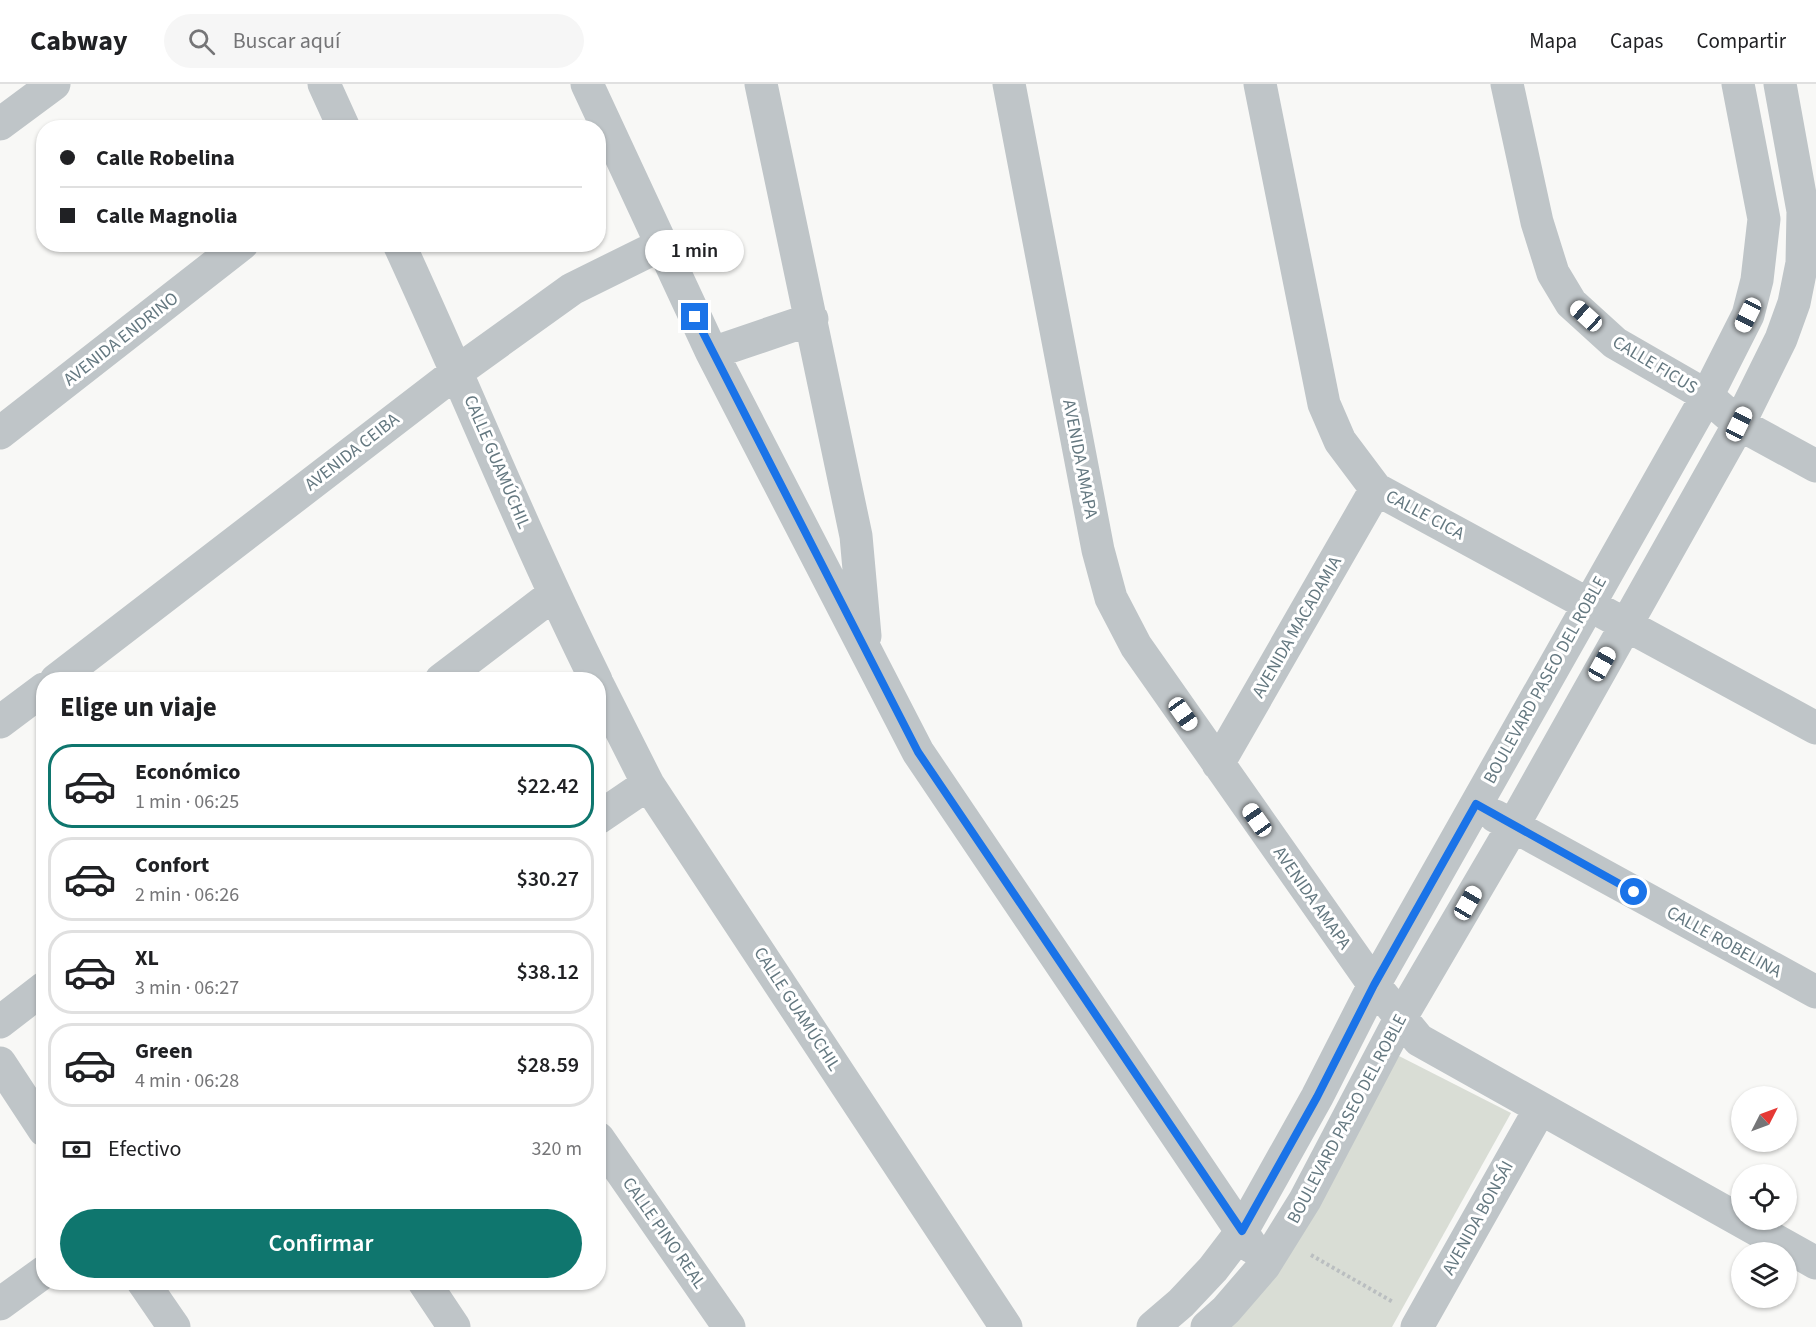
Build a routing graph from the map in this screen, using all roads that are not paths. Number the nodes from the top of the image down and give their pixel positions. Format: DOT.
graph roads {
  1 [pos="54,84"];
  2 [pos="324,84"];
  3 [pos="587,84"];
  4 [pos="761,84"];
  5 [pos="1009,84"];
  6 [pos="1260,84"];
  7 [pos="1507,84"];
  8 [pos="1738,84"];
  9 [pos="1780,84"];
  10 [pos="340,120"];
  11 [pos="604,120"];
  12 [pos="0,124"];
  13 [pos="606,125"];
  14 [pos="1809,210"];
  15 [pos="1764,219"];
  16 [pos="661,245"];
  17 [pos="232,252"];
  18 [pos="403,252"];
  19 [pos="812,319"];
  20 [pos="712,353"];
  21 [pos="458,371"];
  22 [pos="1707,396"];
  23 [pos="1739,424"];
  24 [pos="0,433"];
  25 [pos="1816,466"];
  26 [pos="1376,489"];
  27 [pos="554,594"];
  28 [pos="1588,603"];
  29 [pos="1624,624"];
  30 [pos="866,653"];
  31 [pos="66,672"];
  32 [pos="452,672"];
  33 [pos="592,672"];
  34 [pos="36,695"];
  35 [pos="606,701"];
  36 [pos="0,722"];
  37 [pos="1816,728"];
  38 [pos="1218,764"];
  39 [pos="648,784"];
  40 [pos="1476,804"];
  41 [pos="606,813"];
  42 [pos="1513,826"];
  43 [pos="1374,985"];
  44 [pos="1816,992"];
  45 [pos="36,994"];
  46 [pos="1400,1020"];
  47 [pos="0,1022"];
  48 [pos="0,1063"];
  49 [pos="1540,1108"];
  50 [pos="36,1119"];
  51 [pos="606,1150"];
  52 [pos="1242,1231"];
  53 [pos="1273,1253"];
  54 [pos="1816,1263"];
  55 [pos="36,1278"];
  56 [pos="149,1290"];
  57 [pos="429,1290"];
  58 [pos="0,1304"];
  59 [pos="1426,1324"];
  60 [pos="174,1327"];
  61 [pos="453,1327"];
  62 [pos="729,1327"];
  63 [pos="1006,1327"];
  64 [pos="1153,1327"];
  65 [pos="1208,1327"];
  1 -- 12 [label="street"];
  2 -- 10 [label="street"];
  3 -- 11 [label="street"];
  4 -- 19 [label="street"];
  5 -- 38 [label="street, AVENIDA AMAPA"];
  6 -- 26 [label="street, CALLE CICA"];
  7 -- 22 [label="street, CALLE FICUS"];
  8 -- 15 [label="street, BOULEVARD PASEO DEL ROBLE"];
  9 -- 14 [label="street, BOULEVARD PASEO DEL ROBLE"];
  13 -- 16 [label="street"];
  14 -- 15 [label="street"];
  14 -- 23 [label="street, BOULEVARD PASEO DEL ROBLE"];
  15 -- 22 [label="street, BOULEVARD PASEO DEL ROBLE"];
  16 -- 20 [label="street"];
  16 -- 21 [label="street, AVENIDA CEIBA"];
  17 -- 24 [label="street, AVENIDA ENDRINO"];
  18 -- 21 [label="street, CALLE GUAMÚCHIL"];
  19 -- 20 [label="street"];
  19 -- 30 [label="street"];
  20 -- 30 [label="street"];
  21 -- 27 [label="street, CALLE GUAMÚCHIL"];
  21 -- 31 [label="street, AVENIDA CEIBA"];
  22 -- 23 [label="street, CALLE FICUS"];
  22 -- 28 [label="street, BOULEVARD PASEO DEL ROBLE"];
  23 -- 25 [label="street, CALLE FICUS"];
  23 -- 29 [label="street, BOULEVARD PASEO DEL ROBLE"];
  26 -- 28 [label="street, CALLE CICA"];
  26 -- 38 [label="street, AVENIDA MACADAMIA"];
  27 -- 32 [label="street"];
  27 -- 33 [label="street, CALLE GUAMÚCHIL"];
  28 -- 29 [label="street, CALLE CICA"];
  28 -- 40 [label="street, BOULEVARD PASEO DEL ROBLE"];
  29 -- 37 [label="street, CALLE CICA"];
  29 -- 42 [label="street, BOULEVARD PASEO DEL ROBLE"];
  30 -- 52 [label="street"];
  34 -- 36 [label="street"];
  35 -- 39 [label="street, CALLE GUAMÚCHIL"];
  38 -- 43 [label="street, AVENIDA AMAPA"];
  39 -- 41 [label="street"];
  39 -- 63 [label="street, CALLE GUAMÚCHIL"];
  40 -- 42 [label="street, CALLE ROBELINA"];
  40 -- 43 [label="street, BOULEVARD PASEO DEL ROBLE"];
  42 -- 44 [label="street, CALLE ROBELINA"];
  42 -- 46 [label="street, BOULEVARD PASEO DEL ROBLE"];
  43 -- 46 [label="street, AVENIDA AMAPA"];
  43 -- 52 [label="street, BOULEVARD PASEO DEL ROBLE"];
  45 -- 47 [label="street"];
  46 -- 49 [label="street, AVENIDA AMAPA"];
  46 -- 53 [label="street, BOULEVARD PASEO DEL ROBLE"];
  48 -- 50 [label="street"];
  49 -- 54 [label="street, AVENIDA AMAPA"];
  49 -- 59 [label="street, AVENIDA BONSÁI"];
  51 -- 62 [label="street, CALLE PINO REAL"];
  52 -- 53 [label="street"];
  52 -- 64 [label="street, BOULEVARD PASEO DEL ROBLE"];
  53 -- 65 [label="street, BOULEVARD PASEO DEL ROBLE"];
  55 -- 58 [label="street"];
  56 -- 60 [label="street"];
  57 -- 61 [label="street"];
}
